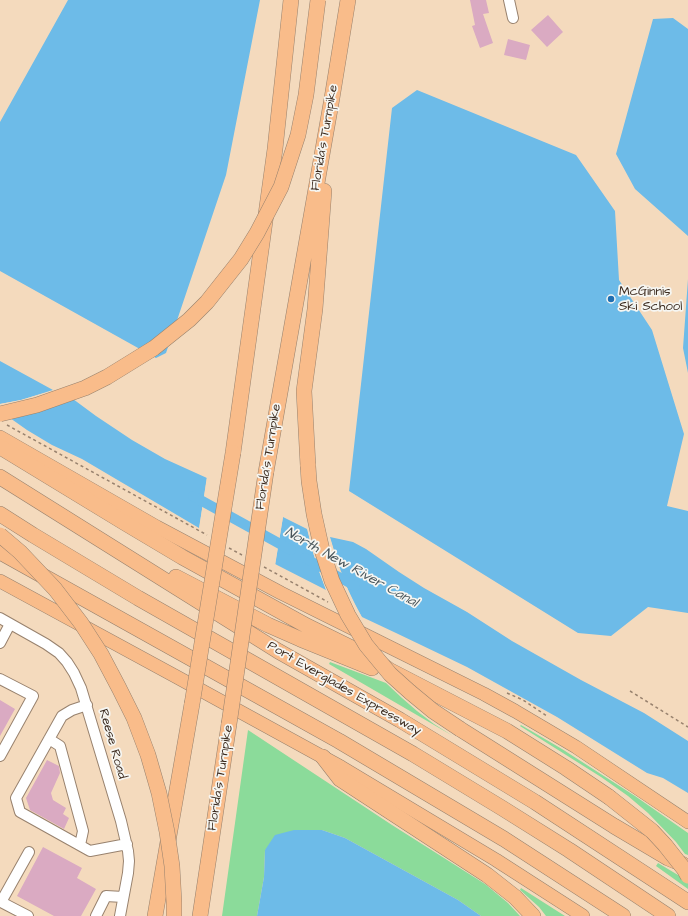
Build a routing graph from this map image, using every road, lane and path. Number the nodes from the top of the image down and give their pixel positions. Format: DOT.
graph roads {
  1 [pos="291,0"];
  2 [pos="318,0"];
  3 [pos="348,0"];
  4 [pos="509,0"];
  5 [pos="513,18"];
  6 [pos="332,98"];
  7 [pos="0,414"];
  8 [pos="0,437"];
  9 [pos="0,447"];
  10 [pos="0,477"];
  11 [pos="0,514"];
  12 [pos="0,534"];
  13 [pos="98,539"];
  14 [pos="0,552"];
  15 [pos="0,581"];
  16 [pos="0,618"];
  17 [pos="10,624"];
  18 [pos="0,644"];
  19 [pos="389,670"];
  20 [pos="0,679"];
  21 [pos="630,691"];
  22 [pos="87,705"];
  23 [pos="688,727"];
  24 [pos="49,739"];
  25 [pos="0,756"];
  26 [pos="323,757"];
  27 [pos="688,822"];
  28 [pos="127,844"];
  29 [pos="80,845"];
  30 [pos="29,852"];
  31 [pos="688,868"];
  32 [pos="688,876"];
  33 [pos="123,897"];
  34 [pos="688,902"];
  35 [pos="28,916"];
  36 [pos="96,916"];
  37 [pos="120,916"];
  38 [pos="156,916"];
  39 [pos="174,916"];
  40 [pos="200,916"];
  41 [pos="534,916"];
  42 [pos="583,916"];
  43 [pos="623,916"];
  44 [pos="668,916"];
  1 -- 38 [label="highway, bridge"];
  2 -- 7 [label="highway, bridge"];
  3 -- 6 [label="highway, Florida's Turnpike"];
  4 -- 5 [label="street"];
  6 -- 31 [label="highway, bridge"];
  6 -- 40 [label="highway, Florida's Turnpike, bridge"];
  8 -- 27 [label="main road"];
  9 -- 19 [label="highway"];
  10 -- 13 [label="highway, Port Everglades Expressway"];
  11 -- 44 [label="highway"];
  12 -- 39 [label="highway, bridge"];
  13 -- 19 [label="highway"];
  13 -- 34 [label="highway, Port Everglades Expressway"];
  14 -- 43 [label="highway"];
  15 -- 26 [label="main road"];
  16 -- 17 [label="street, Reese Road"];
  17 -- 18 [label="street"];
  17 -- 22 [label="street, Reese Road"];
  19 -- 32 [label="highway, bridge"];
  20 -- 25 [label="street"];
  21 -- 23 [label="path"];
  22 -- 24 [label="street"];
  22 -- 28 [label="street, Reese Road"];
  24 -- 29 [label="street"];
  24 -- 29 [label="street"];
  26 -- 41 [label="highway"];
  26 -- 42 [label="main road"];
  28 -- 29 [label="street"];
  28 -- 33 [label="street, Reese Road"];
  30 -- 35 [label="street"];
  33 -- 36 [label="street"];
  33 -- 37 [label="street, Reese Road"];
}
